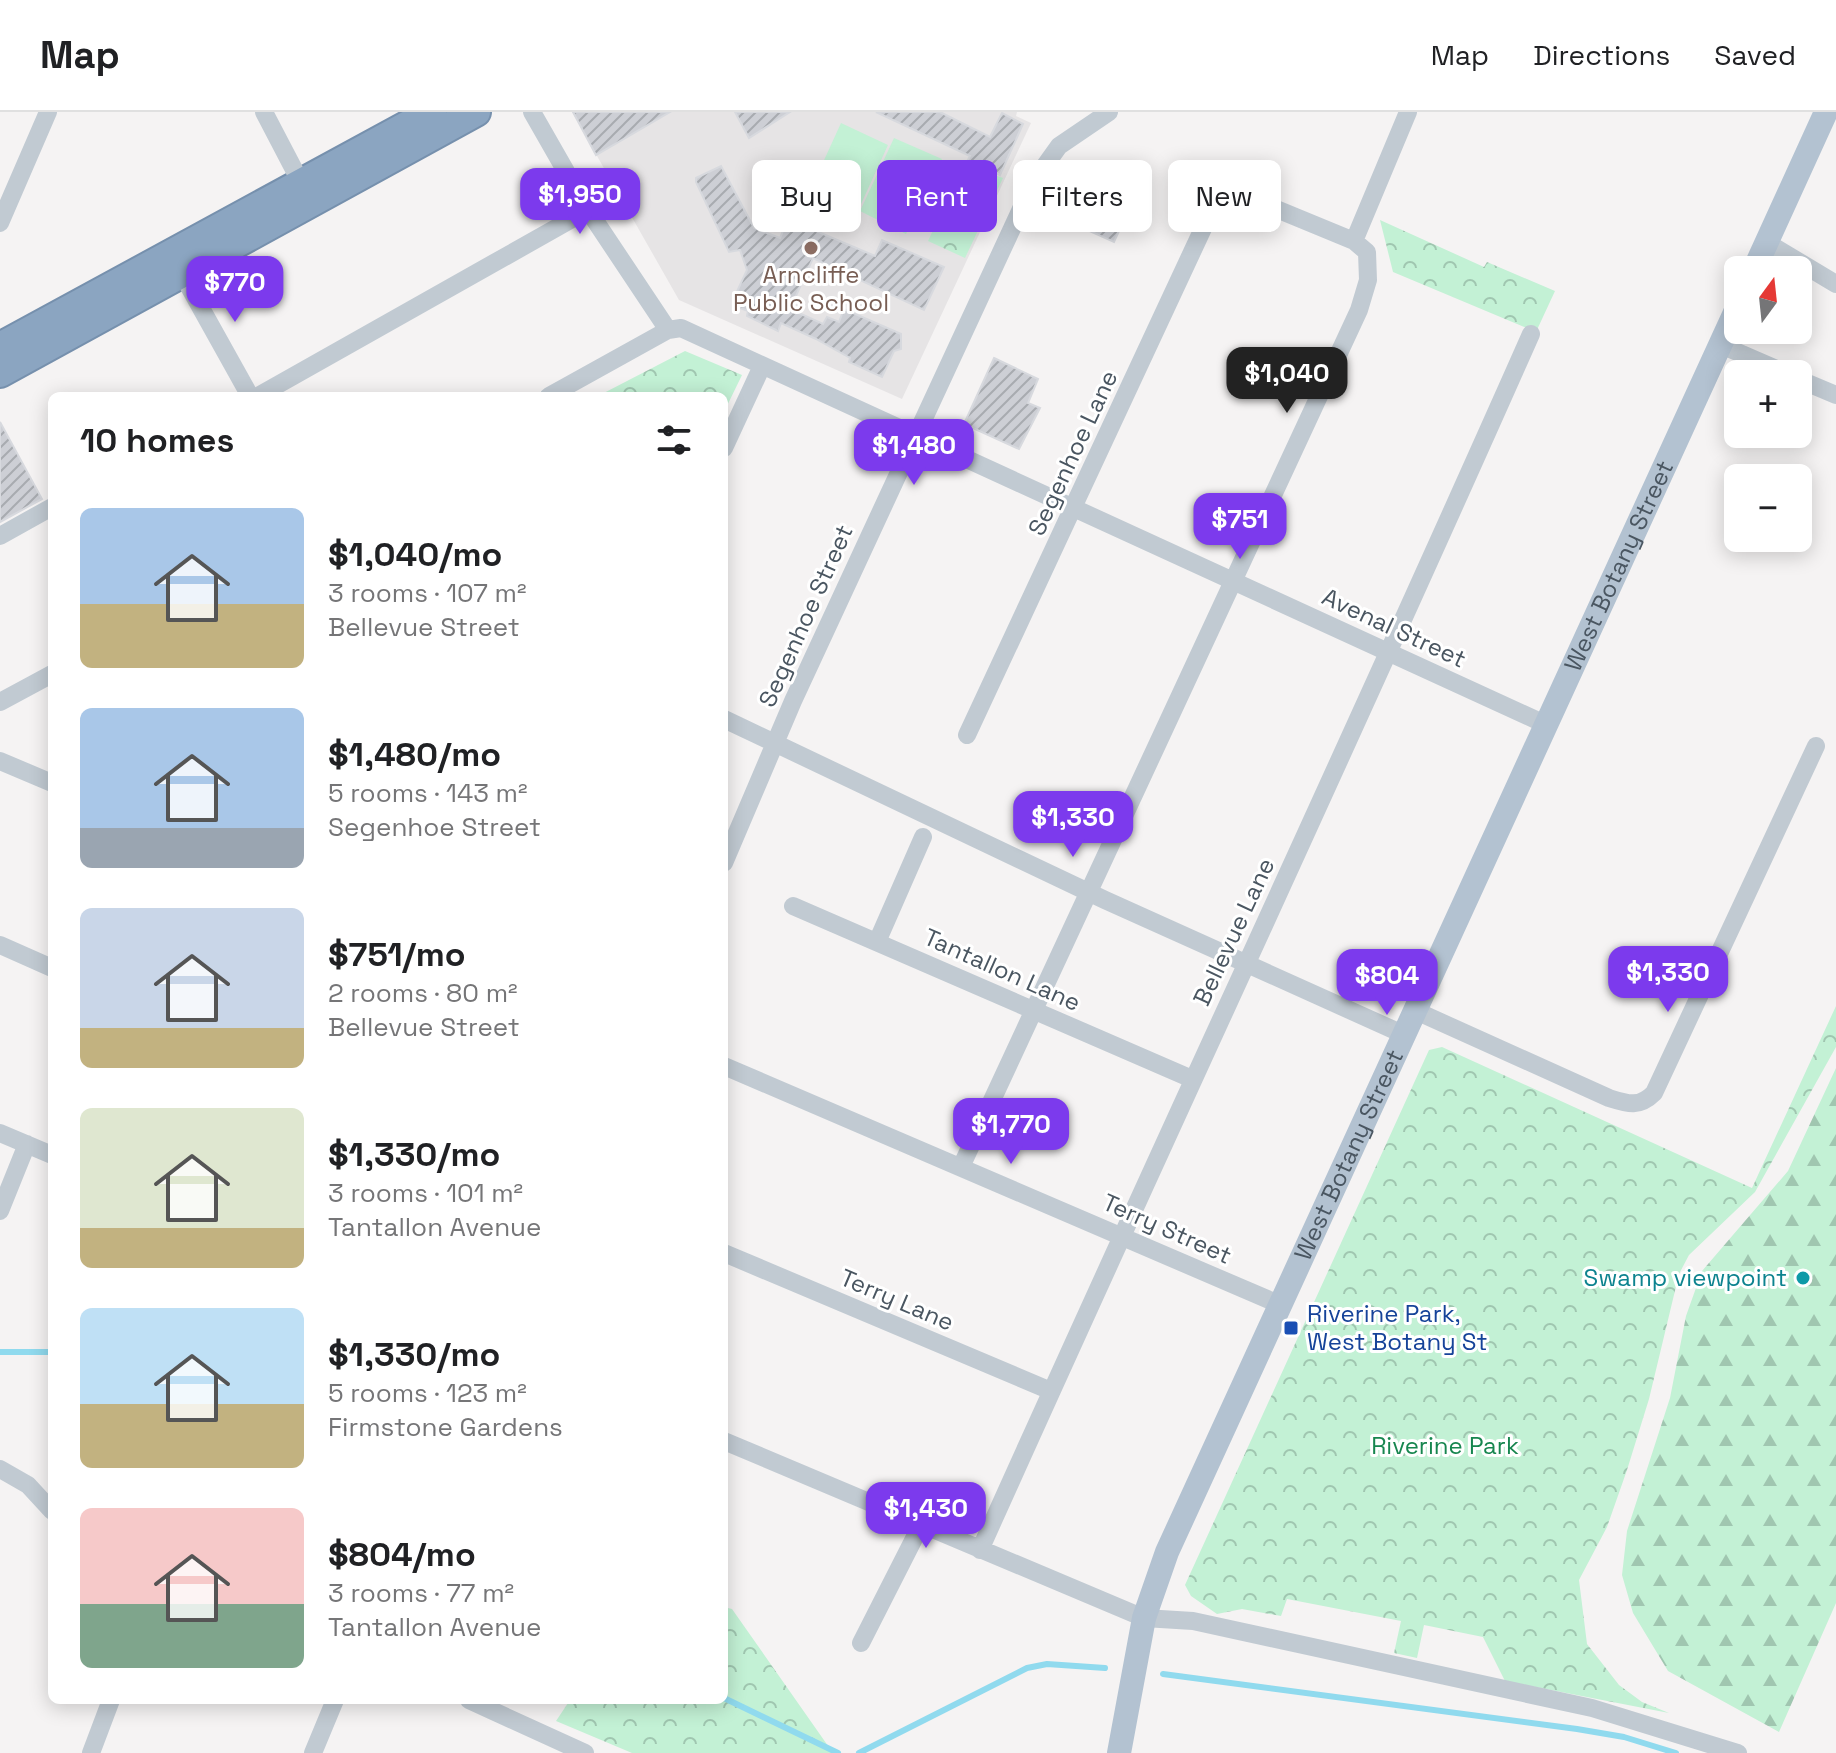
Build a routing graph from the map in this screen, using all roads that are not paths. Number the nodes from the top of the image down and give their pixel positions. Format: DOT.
graph roads {
  1 [pos="48,112"];
  2 [pos="264,112"];
  3 [pos="432,112"];
  4 [pos="476,112"];
  5 [pos="532,112"];
  6 [pos="1109,112"];
  7 [pos="1408,112"];
  8 [pos="1822,119"];
  9 [pos="300,181"];
  10 [pos="588,210"];
  11 [pos="0,223"];
  12 [pos="1766,242"];
  13 [pos="1360,246"];
  14 [pos="1760,256"];
  15 [pos="182,274"];
  16 [pos="1836,284"];
  17 [pos="668,330"];
  18 [pos="1531,334"];
  19 [pos="1724,338"];
  20 [pos="1721,345"];
  21 [pos="0,347"];
  22 [pos="1756,360"];
  23 [pos="762,366"];
  24 [pos="0,373"];
  25 [pos="1812,385"];
  26 [pos="248,392"];
  27 [pos="265,392"];
  28 [pos="556,392"];
  29 [pos="1836,395"];
  30 [pos="916,435"];
  31 [pos="728,439"];
  32 [pos="1075,508"];
  33 [pos="48,509"];
  34 [pos="0,536"];
  35 [pos="1234,581"];
  36 [pos="1390,653"];
  37 [pos="48,676"];
  38 [pos="0,702"];
  39 [pos="728,721"];
  40 [pos="1547,725"];
  41 [pos="967,735"];
  42 [pos="775,744"];
  43 [pos="1816,746"];
  44 [pos="0,761"];
  45 [pos="48,781"];
  46 [pos="923,837"];
  47 [pos="728,854"];
  48 [pos="1089,891"];
  49 [pos="793,906"];
  50 [pos="877,942"];
  51 [pos="0,945"];
  52 [pos="1247,963"];
  53 [pos="48,966"];
  54 [pos="1036,1009"];
  55 [pos="1416,1011"];
  56 [pos="1405,1035"];
  57 [pos="728,1068"];
  58 [pos="1192,1079"];
  59 [pos="0,1133"];
  60 [pos="27,1144"];
  61 [pos="48,1153"];
  62 [pos="961,1167"];
  63 [pos="0,1211"];
  64 [pos="1123,1236"];
  65 [pos="728,1255"];
  66 [pos="1281,1305"];
  67 [pos="1051,1391"];
  68 [pos="728,1443"];
  69 [pos="0,1469"];
  70 [pos="48,1507"];
  71 [pos="921,1525"];
  72 [pos="980,1550"];
  73 [pos="1144,1618"];
  74 [pos="861,1643"];
  75 [pos="109,1704"];
  76 [pos="333,1704"];
  77 [pos="478,1704"];
  78 [pos="91,1753"];
  79 [pos="313,1753"];
  80 [pos="585,1753"];
  81 [pos="1119,1753"];
  82 [pos="1738,1753"];
  1 -- 11 [label="street"];
  2 -- 9 [label="street"];
  3 -- 9 [label="highway"];
  4 -- 15 [label="highway"];
  5 -- 10 [label="street"];
  6 -- 30 [label="street, Segenhoe Street"];
  7 -- 13 [label="street"];
  8 -- 12 [label="main road"];
  9 -- 21 [label="highway"];
  10 -- 17 [label="street"];
  10 -- 27 [label="street"];
  12 -- 14 [label="main road"];
  12 -- 16 [label="street"];
  13 -- 32 [label="street, Segenhoe Lane"];
  13 -- 35 [label="street"];
  15 -- 24 [label="highway"];
  15 -- 26 [label="street"];
  17 -- 23 [label="street, Avenal Street"];
  17 -- 28 [label="street"];
  18 -- 36 [label="street, Bellevue Lane"];
  19 -- 20 [label="main road, West Botany Street"];
  20 -- 22 [label="street"];
  20 -- 40 [label="main road, West Botany Street"];
  23 -- 30 [label="street, Avenal Street"];
  23 -- 31 [label="street"];
  25 -- 29 [label="street"];
  30 -- 32 [label="street, Avenal Street"];
  30 -- 42 [label="street, Segenhoe Street"];
  32 -- 35 [label="street, Avenal Street"];
  32 -- 41 [label="street, Segenhoe Lane"];
  33 -- 34 [label="street"];
  35 -- 36 [label="street, Avenal Street"];
  35 -- 48 [label="street"];
  36 -- 40 [label="street, Avenal Street"];
  36 -- 52 [label="street, Bellevue Lane"];
  37 -- 38 [label="street"];
  39 -- 42 [label="street"];
  40 -- 55 [label="main road, West Botany Street"];
  42 -- 47 [label="street, Segenhoe Street"];
  42 -- 48 [label="street"];
  43 -- 55 [label="street"];
  44 -- 45 [label="street"];
  46 -- 50 [label="street"];
  48 -- 52 [label="street"];
  48 -- 54 [label="street"];
  49 -- 50 [label="street, Tantallon Lane"];
  50 -- 54 [label="street, Tantallon Lane"];
  51 -- 53 [label="street"];
  52 -- 56 [label="street"];
  52 -- 58 [label="street, Bellevue Lane"];
  54 -- 58 [label="street, Tantallon Lane"];
  54 -- 62 [label="street"];
  55 -- 56 [label="main road, West Botany Street"];
  56 -- 66 [label="main road, West Botany Street"];
  57 -- 62 [label="street, Terry Street"];
  58 -- 64 [label="street, Bellevue Lane"];
  59 -- 60 [label="street"];
  60 -- 61 [label="street"];
  60 -- 63 [label="street"];
  62 -- 64 [label="street, Terry Street"];
  64 -- 66 [label="street, Terry Street"];
  64 -- 67 [label="street, Bellevue Lane"];
  65 -- 67 [label="street, Terry Lane"];
  66 -- 73 [label="main road, West Botany Street"];
  67 -- 72 [label="street, Bellevue Lane"];
  68 -- 71 [label="street"];
  69 -- 70 [label="street"];
  71 -- 72 [label="street"];
  71 -- 74 [label="street"];
  72 -- 73 [label="street"];
  73 -- 81 [label="main road, West Botany Street"];
  73 -- 82 [label="street"];
  75 -- 78 [label="street"];
  76 -- 79 [label="street"];
  77 -- 80 [label="street"];
}
